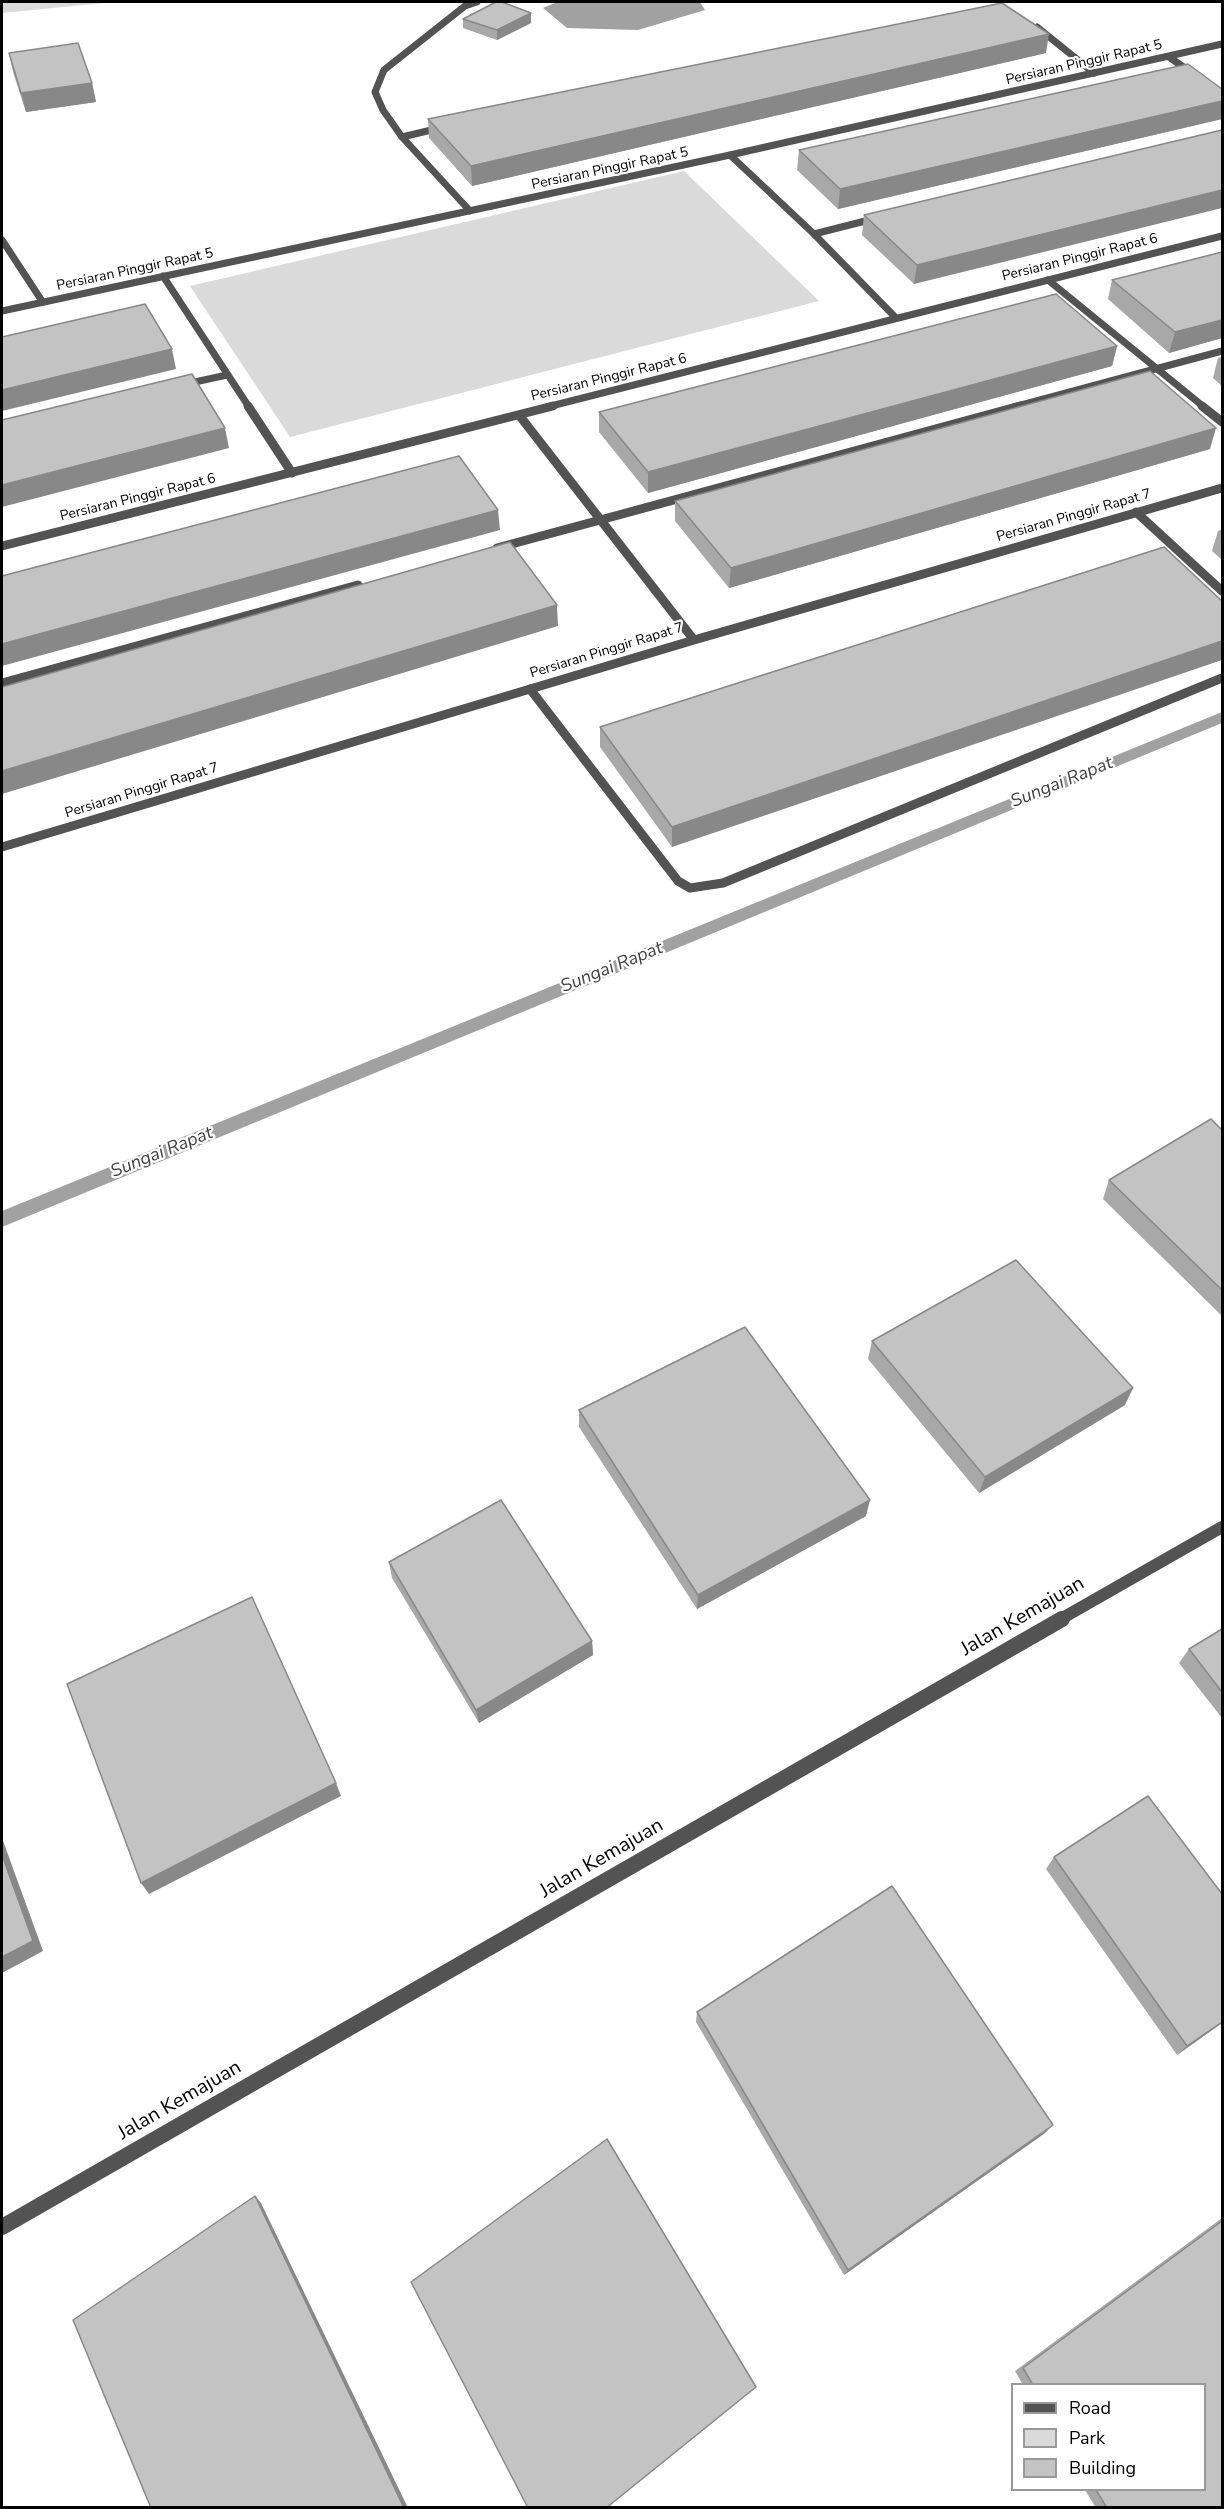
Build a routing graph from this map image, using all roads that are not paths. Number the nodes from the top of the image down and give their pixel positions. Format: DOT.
graph roads {
  1 [pos="477,2"];
  2 [pos="1032,24"];
  3 [pos="1222,45"];
  4 [pos="1168,57"];
  5 [pos="1094,73"];
  6 [pos="1204,81"];
  7 [pos="454,125"];
  8 [pos="402,137"];
  9 [pos="730,155"];
  10 [pos="470,211"];
  11 [pos="882,217"];
  12 [pos="814,234"];
  13 [pos="1222,236"];
  14 [pos="2,240"];
  15 [pos="163,276"];
  16 [pos="1048,280"];
  17 [pos="42,302"];
  18 [pos="2,311"];
  19 [pos="896,318"];
  20 [pos="1222,351"];
  21 [pos="1157,369"];
  22 [pos="227,375"];
  23 [pos="170,388"];
  24 [pos="519,415"];
  25 [pos="1222,422"];
  26 [pos="292,473"];
  27 [pos="1222,488"];
  28 [pos="1136,512"];
  29 [pos="602,519"];
  30 [pos="2,546"];
  31 [pos="487,550"];
  32 [pos="371,582"];
  33 [pos="1222,591"];
  34 [pos="694,640"];
  35 [pos="1222,678"];
  36 [pos="2,683"];
  37 [pos="530,689"];
  38 [pos="2,847"];
  39 [pos="1222,1527"];
  40 [pos="2,2227"];
  1 -- 8 [label="street"];
  2 -- 5 [label="street"];
  3 -- 4 [label="street, Persiaran Pinggir Rapat 5"];
  4 -- 5 [label="street, Persiaran Pinggir Rapat 5"];
  4 -- 6 [label="street"];
  5 -- 9 [label="street, Persiaran Pinggir Rapat 5"];
  7 -- 8 [label="street"];
  8 -- 10 [label="street"];
  9 -- 10 [label="street, Persiaran Pinggir Rapat 5"];
  9 -- 12 [label="street"];
  10 -- 15 [label="street, Persiaran Pinggir Rapat 5"];
  11 -- 12 [label="street"];
  12 -- 19 [label="street"];
  13 -- 16 [label="street, Persiaran Pinggir Rapat 6"];
  14 -- 17 [label="street"];
  15 -- 17 [label="street, Persiaran Pinggir Rapat 5"];
  15 -- 22 [label="street"];
  16 -- 19 [label="street, Persiaran Pinggir Rapat 6"];
  16 -- 21 [label="street"];
  17 -- 18 [label="street, Persiaran Pinggir Rapat 5"];
  19 -- 24 [label="street, Persiaran Pinggir Rapat 6"];
  20 -- 21 [label="street"];
  21 -- 25 [label="street"];
  21 -- 29 [label="street"];
  22 -- 23 [label="street"];
  22 -- 26 [label="street"];
  24 -- 26 [label="street, Persiaran Pinggir Rapat 6"];
  24 -- 29 [label="street"];
  26 -- 30 [label="street, Persiaran Pinggir Rapat 6"];
  27 -- 28 [label="street, Persiaran Pinggir Rapat 7"];
  28 -- 33 [label="street"];
  28 -- 34 [label="street, Persiaran Pinggir Rapat 7"];
  29 -- 31 [label="street"];
  29 -- 34 [label="street"];
  32 -- 36 [label="street"];
  34 -- 37 [label="street, Persiaran Pinggir Rapat 7"];
  35 -- 37 [label="street"];
  37 -- 38 [label="street, Persiaran Pinggir Rapat 7"];
  39 -- 40 [label="street, Jalan Kemajuan"];
}
